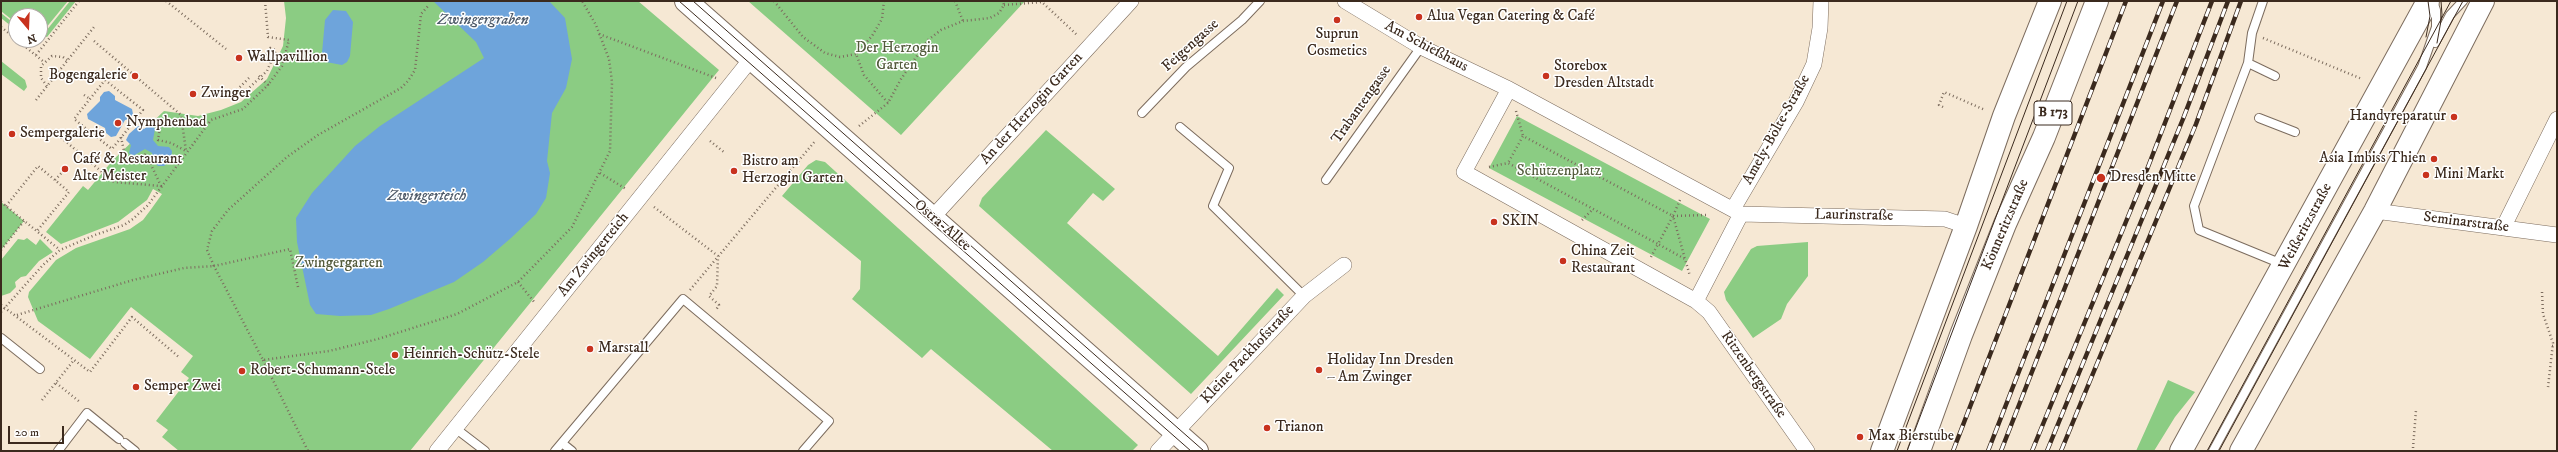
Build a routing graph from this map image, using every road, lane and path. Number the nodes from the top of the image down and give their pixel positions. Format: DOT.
graph roads {
  1 [pos="79,1"];
  2 [pos="166,1"];
  3 [pos="265,1"];
  4 [pos="582,1"];
  5 [pos="686,1"];
  6 [pos="774,1"];
  7 [pos="884,1"];
  8 [pos="955,1"];
  9 [pos="1003,1"];
  10 [pos="1131,1"];
  11 [pos="1260,1"];
  12 [pos="1344,1"];
  13 [pos="1821,1"];
  14 [pos="2050,1"];
  15 [pos="2096,1"];
  16 [pos="2263,1"];
  17 [pos="2428,1"];
  18 [pos="2433,1"];
  19 [pos="2463,1"];
  20 [pos="2483,1"];
  21 [pos="1004,5"];
  22 [pos="428,6"];
  23 [pos="963,21"];
  24 [pos="94,27"];
  25 [pos="599,33"];
  26 [pos="2252,33"];
  27 [pos="94,41"];
  28 [pos="1090,46"];
  29 [pos="1421,47"];
  30 [pos="28,48"];
  31 [pos="226,49"];
  32 [pos="856,54"];
  33 [pos="36,55"];
  34 [pos="67,60"];
  35 [pos="751,60"];
  36 [pos="44,62"];
  37 [pos="260,64"];
  38 [pos="2248,64"];
  39 [pos="58,72"];
  40 [pos="257,74"];
  41 [pos="62,76"];
  42 [pos="2275,76"];
  43 [pos="2417,76"];
  44 [pos="249,78"];
  45 [pos="260,78"];
  46 [pos="718,80"];
  47 [pos="2364,80"];
  48 [pos="268,85"];
  49 [pos="47,86"];
  50 [pos="1509,89"];
  51 [pos="84,95"];
  52 [pos="90,99"];
  53 [pos="36,100"];
  54 [pos="888,103"];
  55 [pos="1943,107"];
  56 [pos="1142,113"];
  57 [pos="1998,115"];
  58 [pos="2260,118"];
  59 [pos="2557,119"];
  60 [pos="135,120"];
  61 [pos="150,120"];
  62 [pos="156,120"];
  63 [pos="1180,127"];
  64 [pos="2295,132"];
  65 [pos="58,135"];
  66 [pos="121,137"];
  67 [pos="844,140"];
  68 [pos="710,141"];
  69 [pos="811,145"];
  70 [pos="124,151"];
  71 [pos="186,151"];
  72 [pos="725,153"];
  73 [pos="126,158"];
  74 [pos="65,169"];
  75 [pos="600,173"];
  76 [pos="55,180"];
  77 [pos="1326,180"];
  78 [pos="161,186"];
  79 [pos="640,198"];
  80 [pos="1,202"];
  81 [pos="6,206"];
  82 [pos="2375,211"];
  83 [pos="1737,212"];
  84 [pos="1672,216"];
  85 [pos="932,218"];
  86 [pos="24,221"];
  87 [pos="1966,226"];
  88 [pos="2503,228"];
  89 [pos="37,231"];
  90 [pos="2557,235"];
  91 [pos="1658,244"];
  92 [pos="1,250"];
  93 [pos="60,250"];
  94 [pos="718,256"];
  95 [pos="1685,259"];
  96 [pos="1344,265"];
  97 [pos="214,266"];
  98 [pos="2285,266"];
  99 [pos="699,280"];
  100 [pos="518,282"];
  101 [pos="298,287"];
  102 [pos="2542,292"];
  103 [pos="1304,296"];
  104 [pos="1696,301"];
  105 [pos="1,305"];
  106 [pos="6,308"];
  107 [pos="1,312"];
  108 [pos="548,312"];
  109 [pos="17,315"];
  110 [pos="708,320"];
  111 [pos="1,338"];
  112 [pos="2552,346"];
  113 [pos="2557,346"];
  114 [pos="180,358"];
  115 [pos="74,360"];
  116 [pos="263,360"];
  117 [pos="40,369"];
  118 [pos="56,383"];
  119 [pos="2548,387"];
  120 [pos="42,400"];
  121 [pos="84,405"];
  122 [pos="2416,410"];
  123 [pos="455,428"];
  124 [pos="1176,432"];
  125 [pos="562,443"];
  126 [pos="2413,448"];
  127 [pos="58,451"];
  128 [pos="135,451"];
  129 [pos="308,451"];
  130 [pos="437,451"];
  131 [pos="485,451"];
  132 [pos="556,451"];
  133 [pos="572,451"];
  134 [pos="803,451"];
  135 [pos="1158,451"];
  136 [pos="1197,451"];
  137 [pos="1807,451"];
  138 [pos="1882,451"];
  139 [pos="1919,451"];
  140 [pos="2181,451"];
  141 [pos="2213,451"];
  142 [pos="2241,451"];
  1 -- 33 [label="path"];
  2 -- 31 [label="path"];
  3 -- 48 [label="path"];
  4 -- 25 [label="path"];
  5 -- 35 [label="main road, Ostra-Allee"];
  6 -- 32 [label="path"];
  7 -- 32 [label="path"];
  8 -- 23 [label="path"];
  9 -- 21 [label="path"];
  10 -- 28 [label="street, An der Herzogin Garten"];
  11 -- 56 [label="lane, Feigengasse"];
  12 -- 29 [label="street, Am Schießhaus"];
  13 -- 83 [label="street, Amely-Bölte-Straße"];
  14 -- 57 [label="main road, B 173"];
  15 -- 139 [label="main road, Könneritzstraße / B 173"];
  16 -- 26 [label="lane"];
  17 -- 98 [label="main road, Weißeritzstraße"];
  18 -- 43 [label="lane"];
  19 -- 43 [label="lane"];
  20 -- 82 [label="main road"];
  21 -- 23 [label="path"];
  21 -- 28 [label="path"];
  22 -- 97 [label="path"];
  23 -- 54 [label="path"];
  24 -- 34 [label="path"];
  25 -- 46 [label="path"];
  25 -- 75 [label="path"];
  26 -- 38 [label="lane"];
  26 -- 47 [label="path"];
  27 -- 71 [label="path"];
  28 -- 85 [label="street, An der Herzogin Garten"];
  29 -- 50 [label="street, Am Schießhaus"];
  29 -- 77 [label="lane, Trabantengasse"];
  30 -- 33 [label="path"];
  32 -- 54 [label="path"];
  33 -- 36 [label="path"];
  34 -- 36 [label="path"];
  34 -- 39 [label="path"];
  35 -- 67 [label="main road, Ostra-Allee"];
  35 -- 79 [label="street, Am Zwingerteich"];
  36 -- 49 [label="path"];
  37 -- 45 [label="path"];
  38 -- 42 [label="lane"];
  38 -- 98 [label="lane"];
  39 -- 41 [label="path"];
  39 -- 49 [label="path"];
  40 -- 45 [label="path"];
  43 -- 141 [label="lane"];
  44 -- 45 [label="path"];
  45 -- 48 [label="path"];
  48 -- 71 [label="path"];
  49 -- 53 [label="path"];
  50 -- 83 [label="street"];
  50 -- 104 [label="street"];
  51 -- 52 [label="path"];
  52 -- 60 [label="path"];
  52 -- 66 [label="path"];
  54 -- 67 [label="path"];
  55 -- 57 [label="path"];
  57 -- 87 [label="main road, B 173"];
  58 -- 64 [label="lane"];
  59 -- 88 [label="street"];
  60 -- 61 [label="path"];
  60 -- 66 [label="path"];
  62 -- 71 [label="path"];
  63 -- 103 [label="lane"];
  65 -- 78 [label="path"];
  66 -- 70 [label="path"];
  67 -- 85 [label="main road, Ostra-Allee"];
  68 -- 72 [label="path"];
  69 -- 94 [label="path"];
  71 -- 78 [label="path"];
  73 -- 78 [label="path"];
  74 -- 76 [label="path"];
  75 -- 79 [label="path"];
  75 -- 100 [label="path"];
  76 -- 81 [label="path"];
  76 -- 89 [label="path"];
  78 -- 93 [label="path"];
  79 -- 94 [label="path"];
  79 -- 108 [label="street, Am Zwingerteich"];
  80 -- 81 [label="path"];
  81 -- 86 [label="path"];
  82 -- 88 [label="street, Seminarstraße"];
  82 -- 142 [label="main road"];
  83 -- 87 [label="street, Laurinstraße"];
  83 -- 104 [label="street"];
  84 -- 91 [label="path"];
  84 -- 91 [label="path"];
  84 -- 95 [label="path"];
  85 -- 124 [label="main road, Ostra-Allee"];
  86 -- 89 [label="path"];
  86 -- 92 [label="path"];
  87 -- 138 [label="main road, B 173"];
  88 -- 90 [label="street, Seminarstraße"];
  89 -- 93 [label="path"];
  91 -- 95 [label="path"];
  93 -- 106 [label="path"];
  94 -- 99 [label="path"];
  94 -- 110 [label="path"];
  95 -- 104 [label="path"];
  96 -- 103 [label="street, Kleine Packhofstraße"];
  97 -- 101 [label="path"];
  97 -- 109 [label="path"];
  97 -- 116 [label="path"];
  98 -- 140 [label="main road, Weißeritzstraße"];
  100 -- 108 [label="path"];
  100 -- 116 [label="path"];
  102 -- 112 [label="path"];
  103 -- 124 [label="street, Kleine Packhofstraße"];
  104 -- 137 [label="street, Ritzenbergstraße"];
  105 -- 106 [label="path"];
  106 -- 107 [label="path"];
  106 -- 109 [label="path"];
  108 -- 123 [label="street, Am Zwingerteich"];
  109 -- 115 [label="path"];
  110 -- 125 [label="lane"];
  110 -- 134 [label="lane"];
  111 -- 117 [label="lane"];
  112 -- 113 [label="path"];
  112 -- 119 [label="path"];
  114 -- 115 [label="path"];
  115 -- 118 [label="path"];
  116 -- 129 [label="path"];
  118 -- 120 [label="path"];
  118 -- 121 [label="path"];
  122 -- 126 [label="path"];
  123 -- 130 [label="street, Am Zwingerteich"];
  123 -- 131 [label="lane"];
  124 -- 135 [label="street, Kleine Packhofstraße"];
  124 -- 136 [label="main road, Ostra-Allee"];
  125 -- 132 [label="lane"];
  125 -- 133 [label="lane"];
  127 -- 128 [label="lane"];
}
